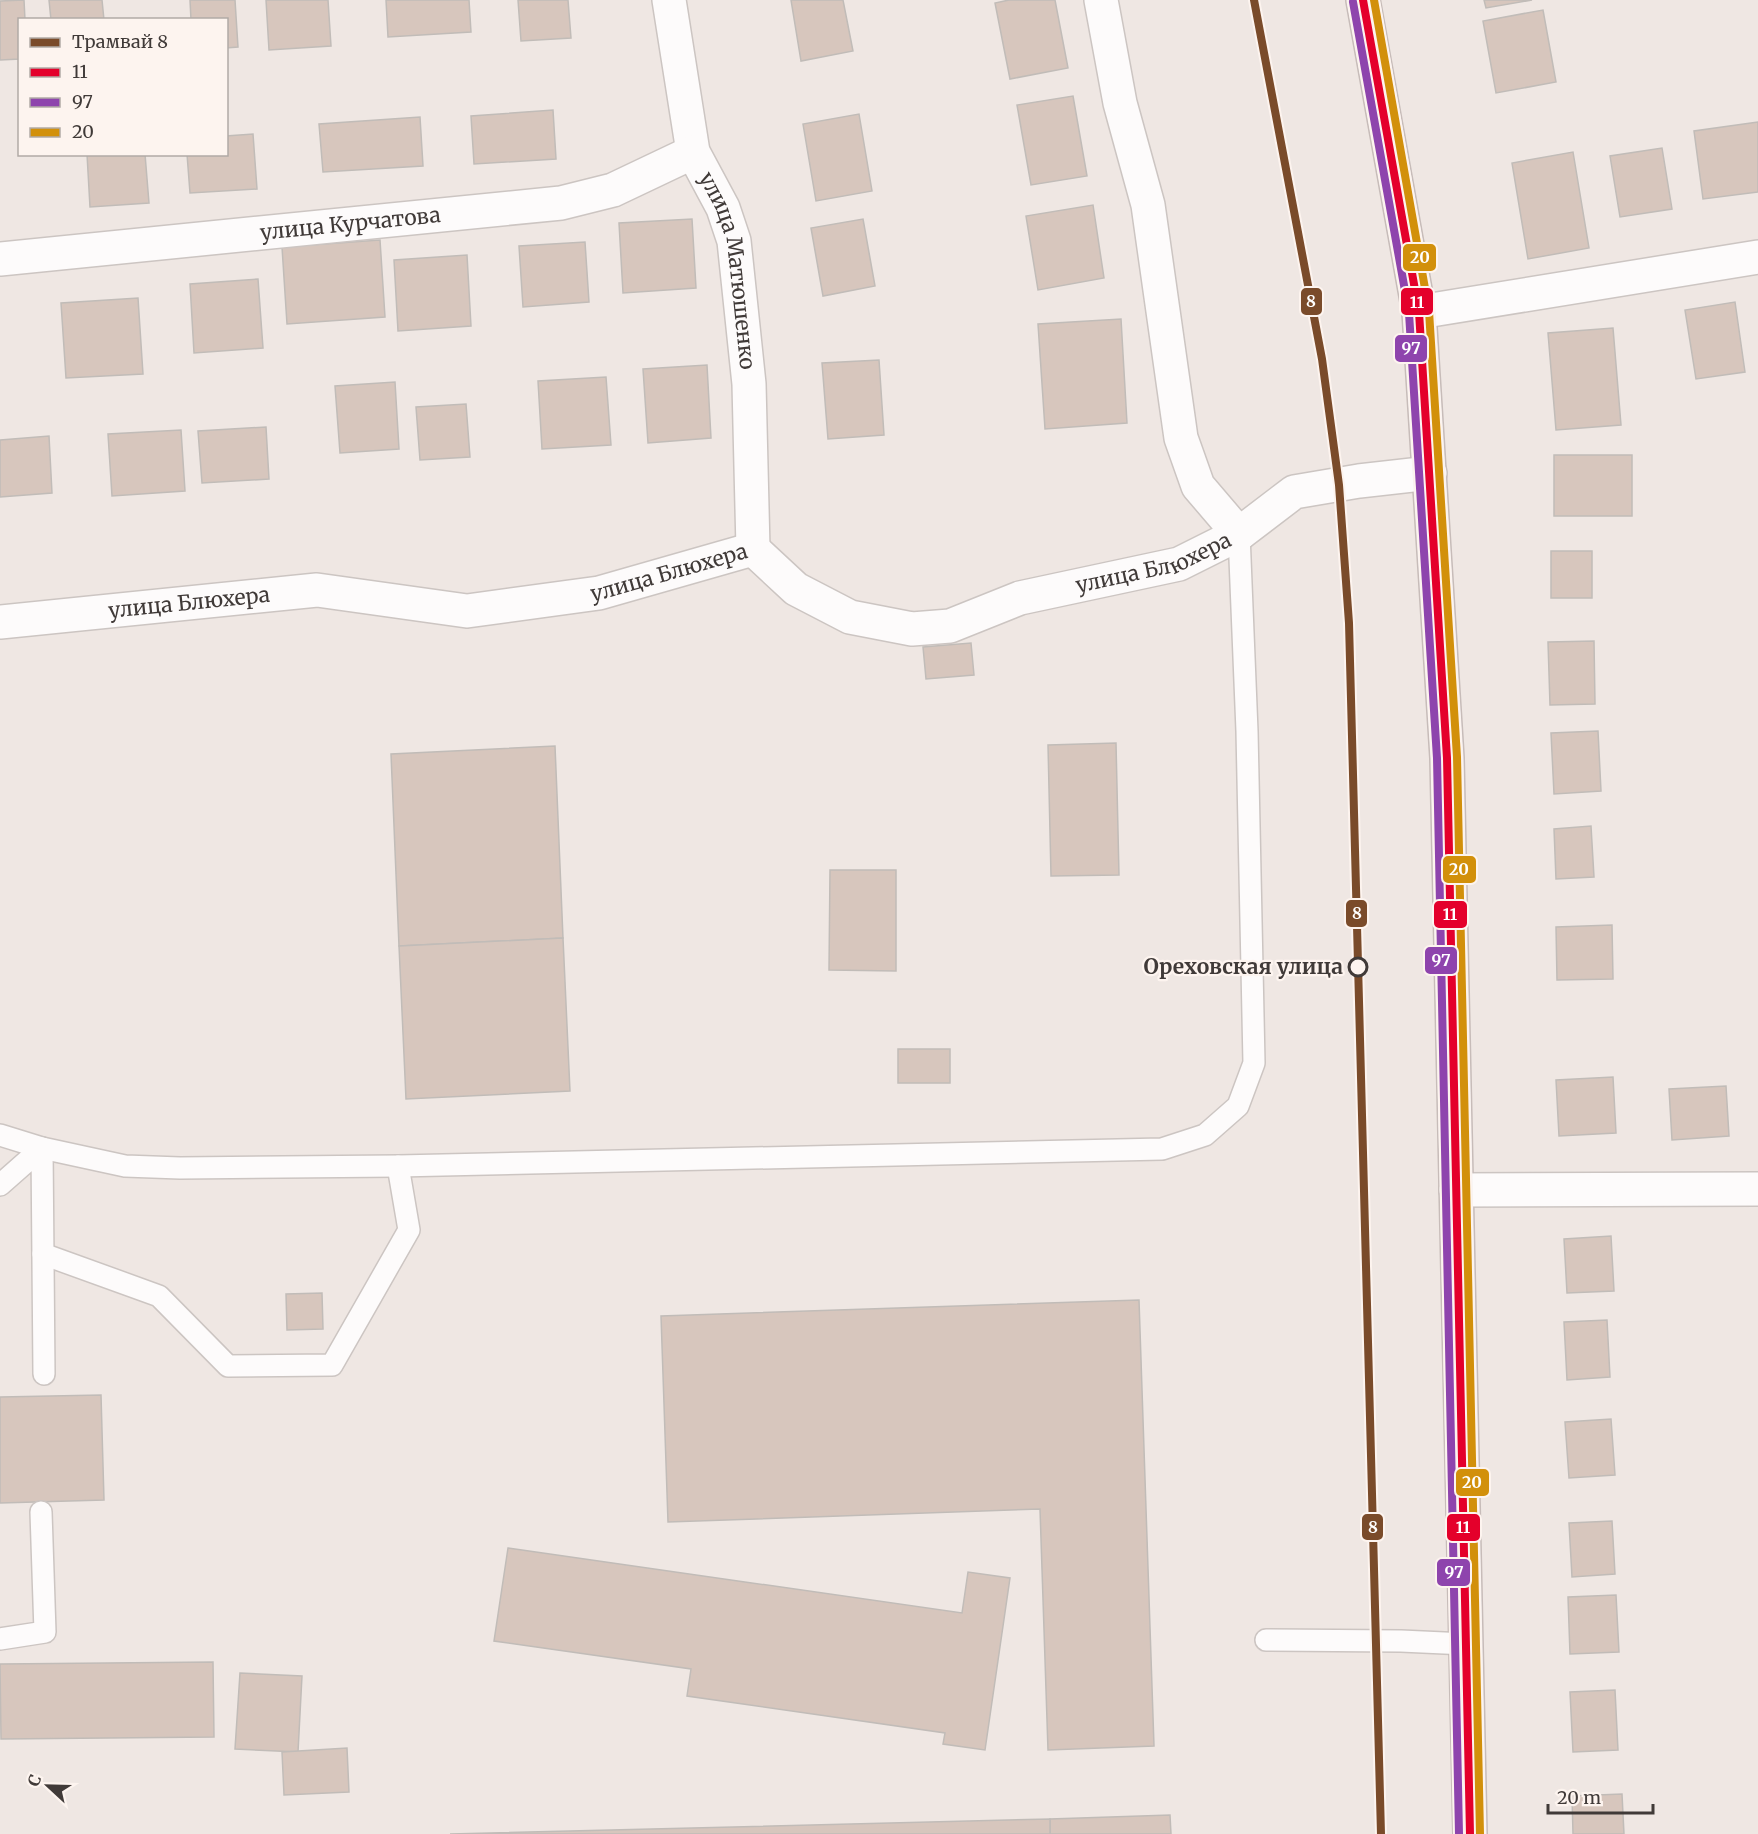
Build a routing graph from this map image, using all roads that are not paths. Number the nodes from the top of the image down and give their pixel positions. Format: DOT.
graph roads {
  1 [pos="669,0"];
  2 [pos="1101,0"];
  3 [pos="1363,0"];
  4 [pos="693,152"];
  5 [pos="1758,257"];
  6 [pos="0,259"];
  7 [pos="1419,312"];
  8 [pos="1430,473"];
  9 [pos="1239,534"];
  10 [pos="753,549"];
  11 [pos="0,622"];
  12 [pos="0,1135"];
  13 [pos="42,1148"];
  14 [pos="398,1166"];
  15 [pos="0,1185"];
  16 [pos="1758,1189"];
  17 [pos="1456,1190"];
  18 [pos="43,1254"];
  19 [pos="44,1374"];
  20 [pos="41,1512"];
  21 [pos="0,1639"];
  22 [pos="1266,1640"];
  23 [pos="1466,1644"];
  24 [pos="1470,1834"];
  1 -- 4 [label="street, улица Матюшенко"];
  2 -- 9 [label="street"];
  3 -- 7 [label="main road"];
  4 -- 6 [label="street, улица Курчатова"];
  4 -- 10 [label="street, улица Матюшенко"];
  5 -- 7 [label="street"];
  7 -- 8 [label="main road"];
  8 -- 9 [label="street, улица Блюхера"];
  8 -- 17 [label="main road"];
  9 -- 10 [label="street, улица Блюхера"];
  9 -- 14 [label="lane"];
  10 -- 11 [label="street, улица Блюхера"];
  12 -- 13 [label="lane"];
  13 -- 14 [label="lane"];
  13 -- 15 [label="lane"];
  13 -- 18 [label="lane"];
  14 -- 18 [label="lane"];
  16 -- 17 [label="street"];
  17 -- 23 [label="main road"];
  18 -- 19 [label="lane"];
  20 -- 21 [label="lane"];
  22 -- 23 [label="lane"];
  23 -- 24 [label="main road"];
}
